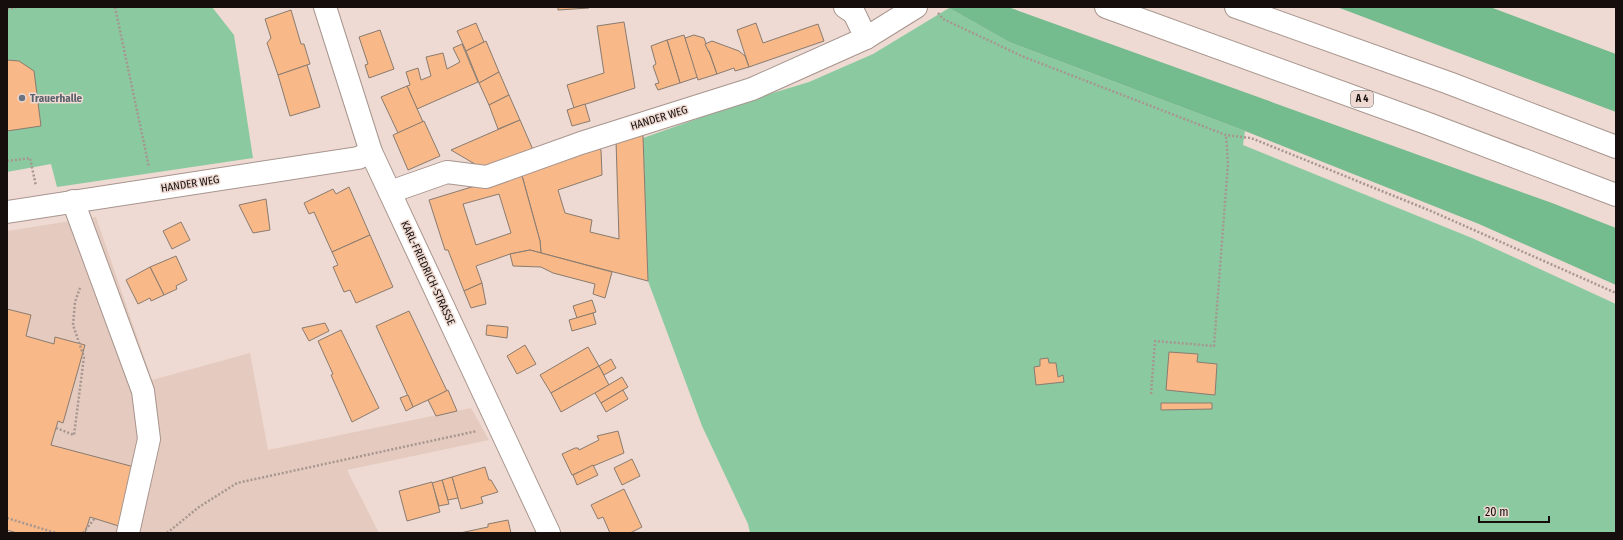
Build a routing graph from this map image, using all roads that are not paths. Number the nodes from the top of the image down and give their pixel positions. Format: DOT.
graph roads {
  1 [pos="325,7"];
  2 [pos="845,7"];
  3 [pos="1106,7"];
  4 [pos="1236,7"];
  5 [pos="926,9"];
  6 [pos="866,38"];
  7 [pos="1616,147"];
  8 [pos="371,152"];
  9 [pos="390,192"];
  10 [pos="1616,195"];
  11 [pos="73,201"];
  12 [pos="7,212"];
  13 [pos="128,533"];
  14 [pos="549,533"];
  1 -- 8 [label="main road, KARL-FRIEDRICH-STRASSE"];
  2 -- 6 [label="main road"];
  3 -- 10 [label="main road, A 4"];
  4 -- 7 [label="main road"];
  5 -- 6 [label="main road, HANDER WEG"];
  6 -- 9 [label="main road, HANDER WEG"];
  8 -- 9 [label="main road, KARL-FRIEDRICH-STRASSE"];
  8 -- 11 [label="main road, HANDER WEG"];
  9 -- 14 [label="main road, KARL-FRIEDRICH-STRASSE"];
  11 -- 12 [label="main road, HANDER WEG"];
  11 -- 13 [label="main road"];
}
